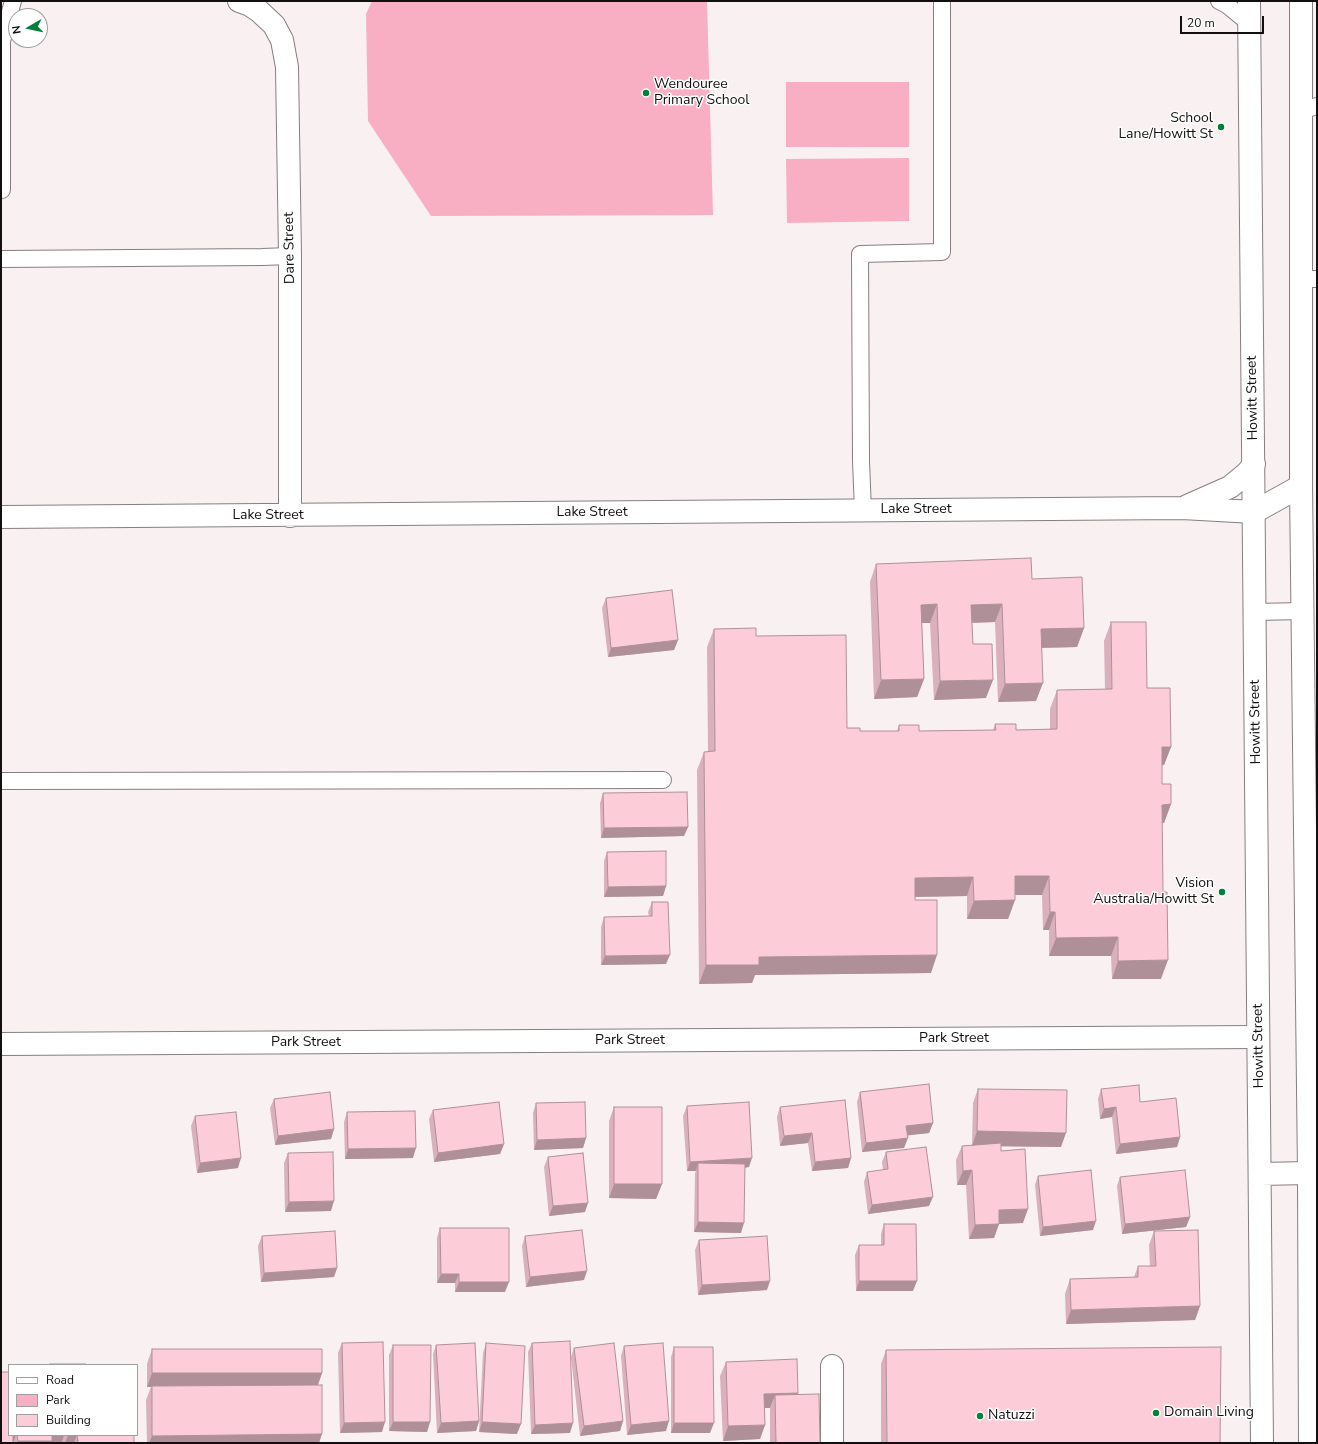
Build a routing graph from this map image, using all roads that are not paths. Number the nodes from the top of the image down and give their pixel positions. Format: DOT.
graph roads {
  1 [pos="13,1"];
  2 [pos="239,1"];
  3 [pos="942,1"];
  4 [pos="1219,1"];
  5 [pos="1249,1"];
  6 [pos="1301,1"];
  7 [pos="1249,23"];
  8 [pos="1309,108"];
  9 [pos="1,190"];
  10 [pos="290,256"];
  11 [pos="1,259"];
  12 [pos="1309,279"];
  13 [pos="1254,464"];
  14 [pos="1301,486"];
  15 [pos="1182,508"];
  16 [pos="863,511"];
  17 [pos="1254,512"];
  18 [pos="290,516"];
  19 [pos="1,517"];
  20 [pos="1302,610"];
  21 [pos="1254,612"];
  22 [pos="662,780"];
  23 [pos="1,781"];
  24 [pos="1258,1037"];
  25 [pos="1,1044"];
  26 [pos="1309,1172"];
  27 [pos="1260,1174"];
  28 [pos="832,1366"];
  29 [pos="832,1443"];
  30 [pos="1262,1443"];
  31 [pos="1310,1443"];
  1 -- 9 [label="lane"];
  2 -- 10 [label="street, Dare Street"];
  3 -- 16 [label="lane"];
  4 -- 7 [label="lane"];
  5 -- 7 [label="street, Howitt Street"];
  6 -- 8 [label="street"];
  7 -- 13 [label="street, Howitt Street"];
  8 -- 12 [label="street"];
  10 -- 11 [label="lane"];
  10 -- 18 [label="street, Dare Street"];
  12 -- 14 [label="street"];
  13 -- 15 [label="street, Lake Street"];
  13 -- 17 [label="street, Howitt Street"];
  14 -- 17 [label="street"];
  14 -- 20 [label="street"];
  15 -- 16 [label="street, Lake Street"];
  15 -- 17 [label="street, Lake Street"];
  16 -- 18 [label="street, Lake Street"];
  17 -- 21 [label="street, Howitt Street"];
  18 -- 19 [label="street, Lake Street"];
  20 -- 21 [label="lane"];
  20 -- 26 [label="street"];
  21 -- 24 [label="street, Howitt Street"];
  22 -- 23 [label="lane"];
  24 -- 25 [label="street, Park Street"];
  24 -- 27 [label="street, Howitt Street"];
  26 -- 27 [label="street"];
  26 -- 31 [label="street"];
  27 -- 30 [label="street, Howitt Street"];
  28 -- 29 [label="street"];
}
